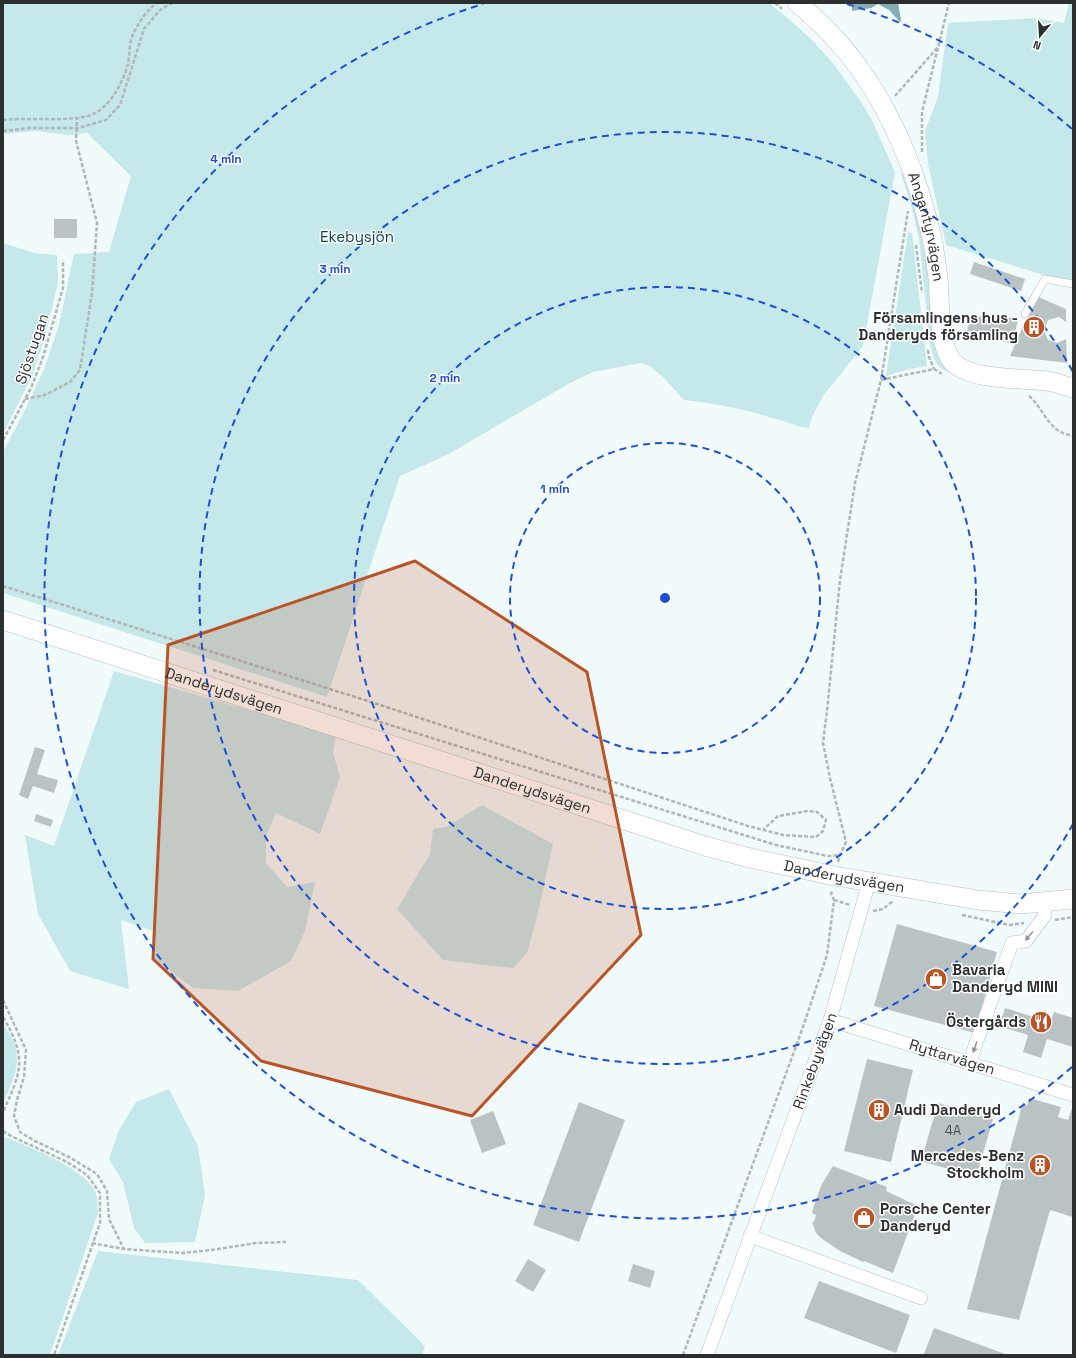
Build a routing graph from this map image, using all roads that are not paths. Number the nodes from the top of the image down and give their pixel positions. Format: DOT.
graph roads {
  1 [pos="791,7"];
  2 [pos="1073,284"];
  3 [pos="1025,314"];
  4 [pos="1073,388"];
  5 [pos="3,620"];
  6 [pos="869,882"];
  7 [pos="1073,899"];
  8 [pos="1044,903"];
  9 [pos="830,1020"];
  10 [pos="969,1063"];
  11 [pos="1073,1095"];
  12 [pos="750,1236"];
  13 [pos="921,1298"];
  14 [pos="707,1355"];
  1 -- 4 [label="street, Angantyrvägen"];
  2 -- 3 [label="lane"];
  5 -- 6 [label="street, Danderydsvägen"];
  6 -- 8 [label="street, Danderydsvägen"];
  6 -- 9 [label="street, Rinkebyvägen"];
  7 -- 8 [label="street, Danderydsvägen"];
  8 -- 10 [label="street, one-way"];
  9 -- 10 [label="street, Ryttarvägen"];
  9 -- 12 [label="street, Rinkebyvägen"];
  10 -- 11 [label="street, Ryttarvägen"];
  12 -- 13 [label="street"];
  12 -- 14 [label="street, Rinkebyvägen"];
}
